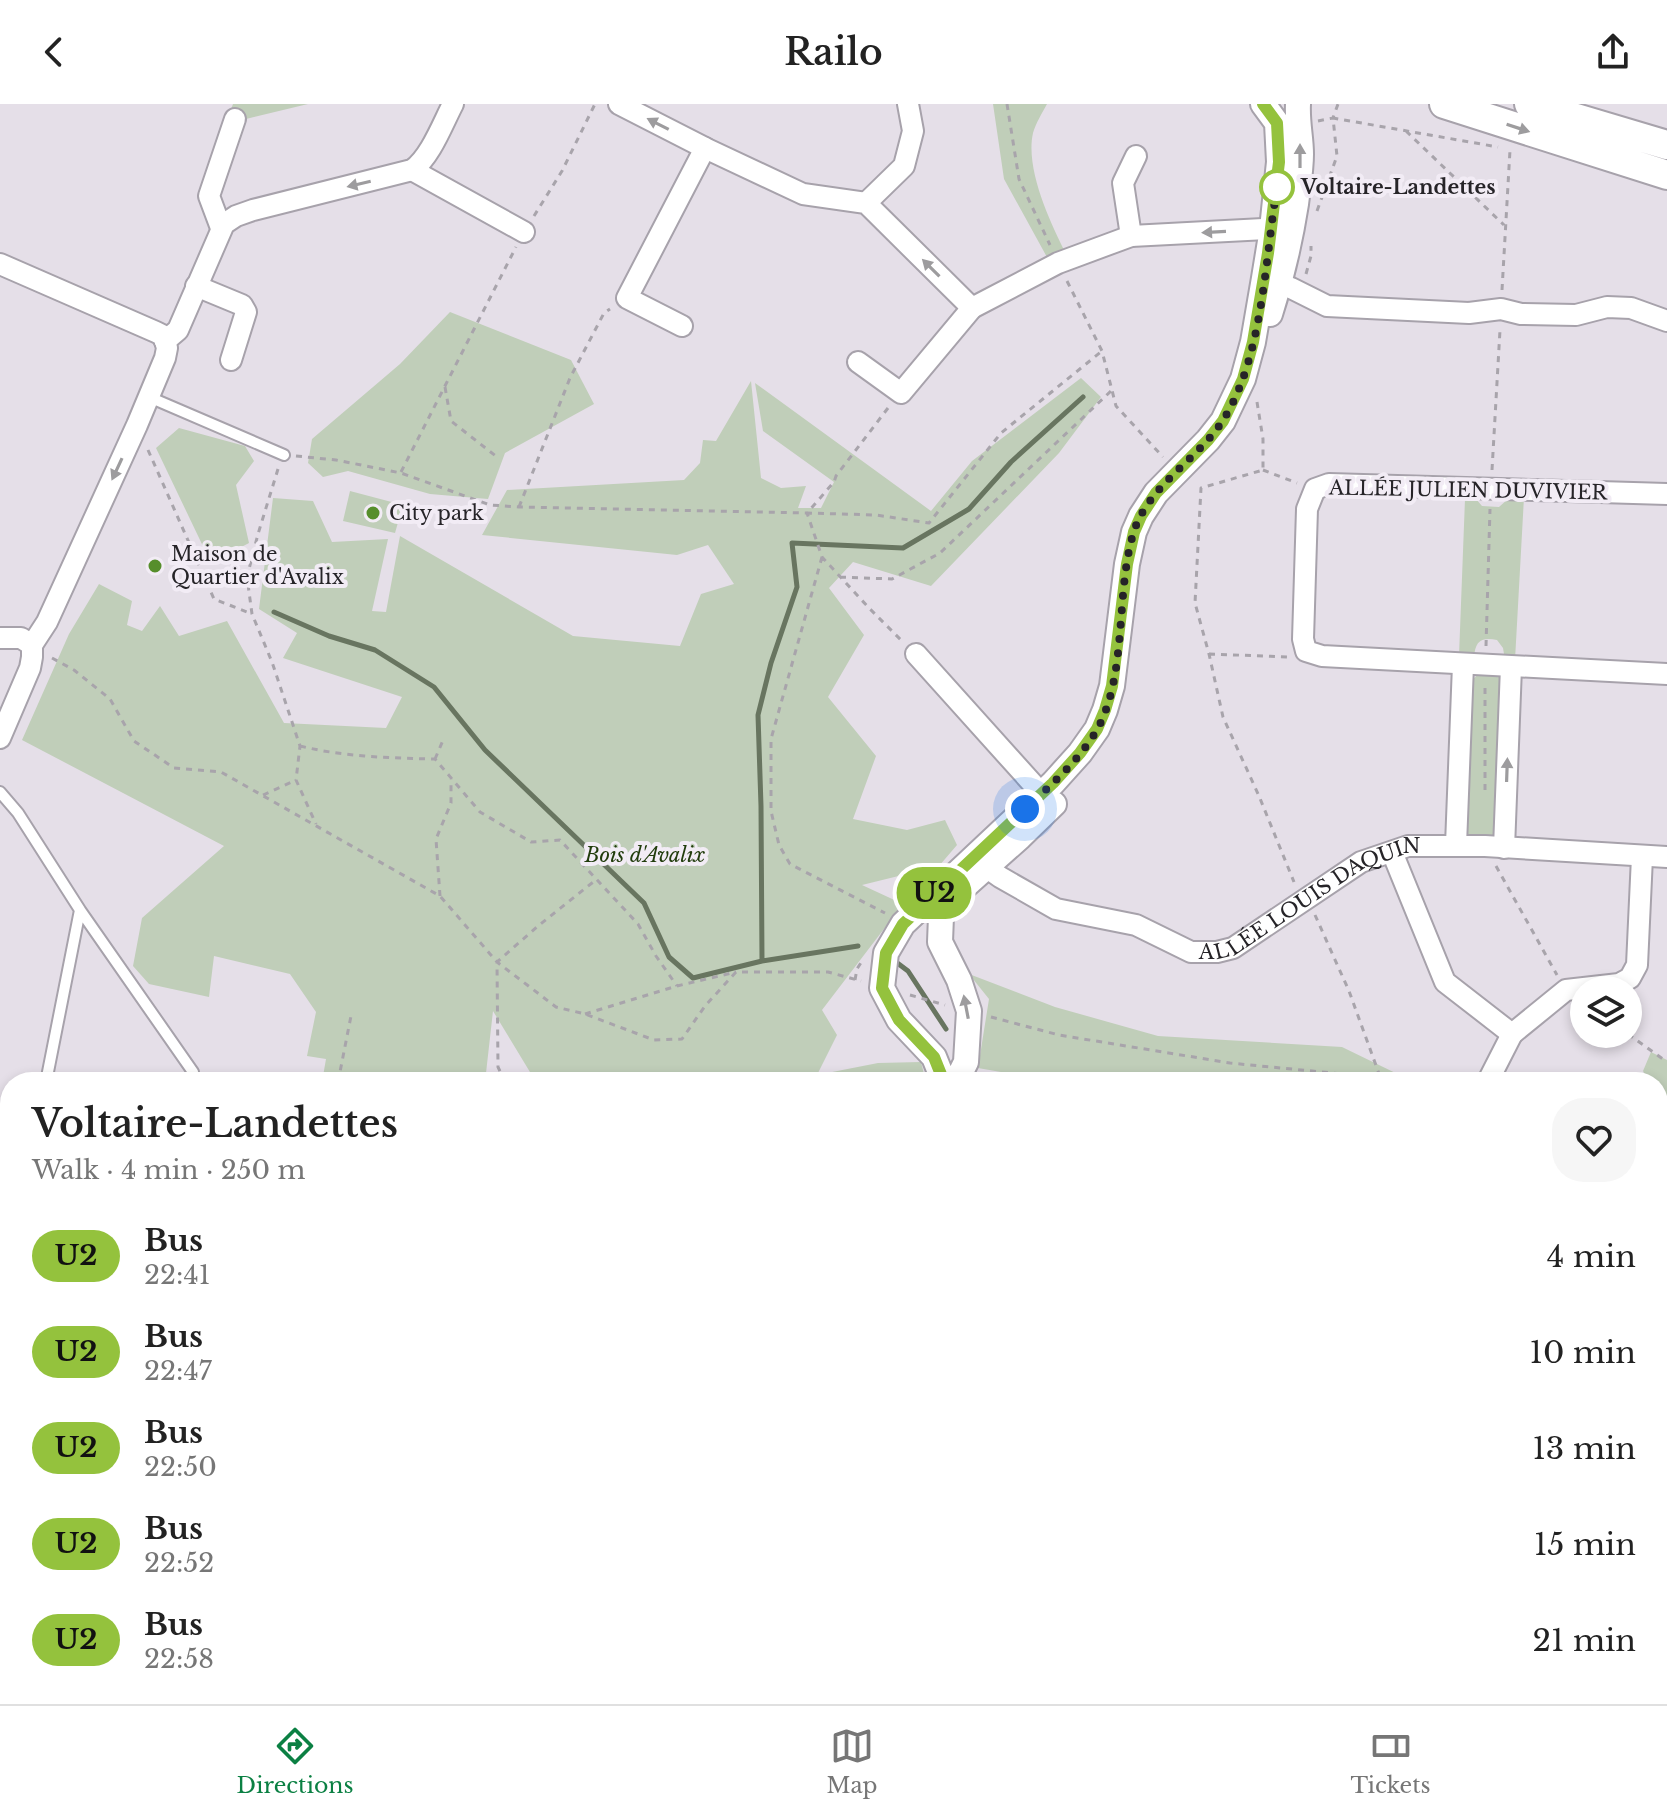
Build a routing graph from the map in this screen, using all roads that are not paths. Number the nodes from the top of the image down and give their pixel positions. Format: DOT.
graph roads {
  1 [pos="453,104"];
  2 [pos="619,104"];
  3 [pos="908,104"];
  4 [pos="1263,104"];
  5 [pos="1444,104"];
  6 [pos="1529,104"];
  7 [pos="1302,113"];
  8 [pos="235,119"];
  9 [pos="1667,145"];
  10 [pos="705,148"];
  11 [pos="1136,156"];
  12 [pos="412,170"];
  13 [pos="1667,175"];
  14 [pos="866,203"];
  15 [pos="221,228"];
  16 [pos="1282,228"];
  17 [pos="524,232"];
  18 [pos="1131,236"];
  19 [pos="0,264"];
  20 [pos="1281,285"];
  21 [pos="196,286"];
  22 [pos="972,308"];
  23 [pos="1667,321"];
  24 [pos="682,326"];
  25 [pos="165,341"];
  26 [pos="231,360"];
  27 [pos="858,362"];
  28 [pos="149,397"];
  29 [pos="284,455"];
  30 [pos="1667,494"];
  31 [pos="0,638"];
  32 [pos="32,645"];
  33 [pos="916,654"];
  34 [pos="1463,665"];
  35 [pos="1511,667"];
  36 [pos="1667,674"];
  37 [pos="0,738"];
  38 [pos="0,792"];
  39 [pos="1047,800"];
  40 [pos="1456,845"];
  41 [pos="1495,847"];
  42 [pos="1392,852"];
  43 [pos="1642,857"];
  44 [pos="1667,857"];
  45 [pos="980,862"];
  46 [pos="80,910"];
  47 [pos="1512,1034"];
  48 [pos="48,1072"];
  49 [pos="193,1072"];
  50 [pos="940,1072"];
  51 [pos="961,1072"];
  52 [pos="1493,1072"];
  1 -- 12 [label="street"];
  10 -- 2 [label="street, one-way"];
  3 -- 14 [label="street"];
  4 -- 16 [label="street"];
  5 -- 13 [label="main road, one-way"];
  6 -- 9 [label="main road"];
  16 -- 7 [label="street, one-way"];
  8 -- 15 [label="street"];
  10 -- 14 [label="street"];
  10 -- 24 [label="street"];
  11 -- 18 [label="street"];
  12 -- 15 [label="street, one-way"];
  12 -- 17 [label="street"];
  22 -- 14 [label="street, one-way"];
  15 -- 21 [label="street"];
  16 -- 18 [label="street, one-way"];
  16 -- 20 [label="street"];
  18 -- 22 [label="street"];
  19 -- 25 [label="street"];
  20 -- 23 [label="street"];
  20 -- 39 [label="street"];
  20 -- 39 [label="street"];
  21 -- 25 [label="street"];
  21 -- 26 [label="street"];
  22 -- 27 [label="street"];
  25 -- 28 [label="street"];
  28 -- 29 [label="lane"];
  28 -- 32 [label="street, one-way"];
  30 -- 34 [label="street, ALLÉE JULIEN DUVIVIER"];
  31 -- 32 [label="street"];
  32 -- 37 [label="street"];
  33 -- 39 [label="street"];
  34 -- 35 [label="street"];
  34 -- 40 [label="street"];
  35 -- 36 [label="street"];
  41 -- 35 [label="street, one-way"];
  38 -- 46 [label="lane"];
  39 -- 45 [label="street"];
  40 -- 41 [label="street, ALLÉE LOUIS DAQUIN"];
  40 -- 42 [label="street, ALLÉE LOUIS DAQUIN"];
  41 -- 43 [label="street, ALLÉE LOUIS DAQUIN"];
  42 -- 45 [label="street, ALLÉE LOUIS DAQUIN"];
  42 -- 47 [label="street"];
  43 -- 44 [label="street, ALLÉE LOUIS DAQUIN"];
  43 -- 47 [label="street"];
  45 -- 50 [label="street"];
  51 -- 45 [label="street, one-way"];
  46 -- 48 [label="lane"];
  46 -- 49 [label="lane"];
  47 -- 52 [label="street"];
}
